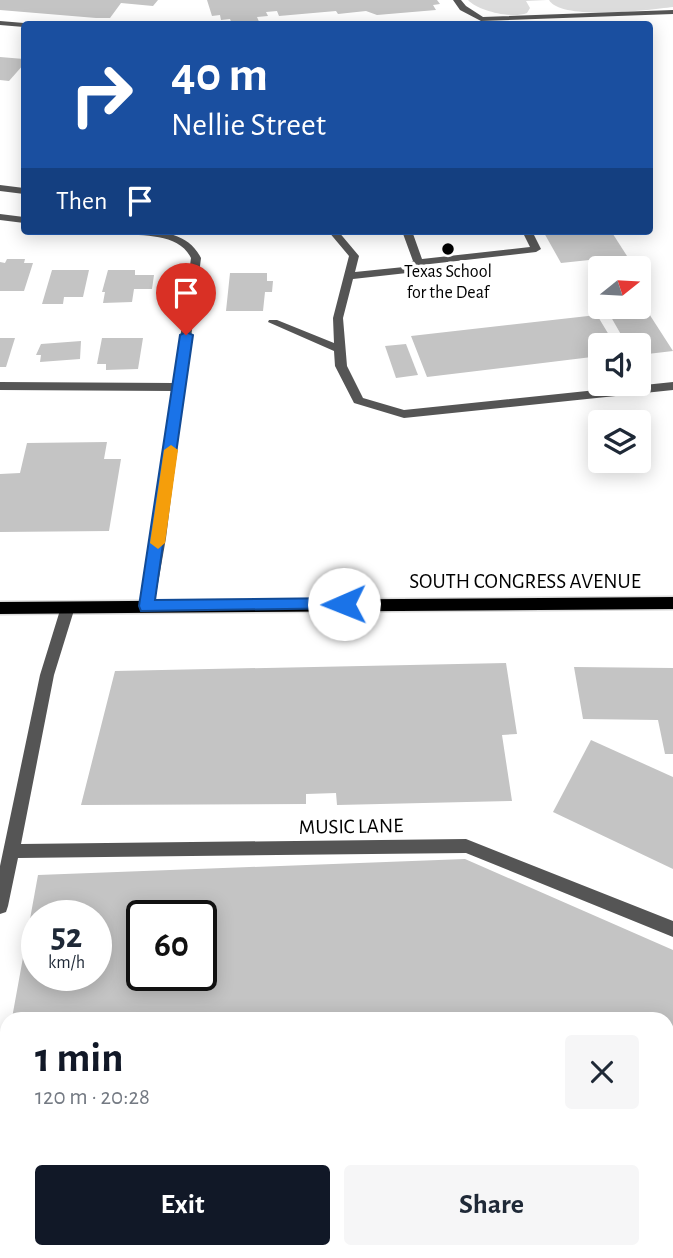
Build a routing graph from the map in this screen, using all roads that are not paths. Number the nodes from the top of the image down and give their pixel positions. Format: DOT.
graph roads {
  1 [pos="457,0"];
  2 [pos="673,12"];
  3 [pos="656,14"];
  4 [pos="0,23"];
  5 [pos="673,23"];
  6 [pos="21,26"];
  7 [pos="0,188"];
  8 [pos="21,191"];
  9 [pos="0,217"];
  10 [pos="21,219"];
  11 [pos="149,235"];
  12 [pos="336,235"];
  13 [pos="408,235"];
  14 [pos="529,235"];
  15 [pos="418,262"];
  16 [pos="350,276"];
  17 [pos="273,322"];
  18 [pos="340,349"];
  19 [pos="0,386"];
  20 [pos="673,386"];
  21 [pos="180,387"];
  22 [pos="673,603"];
  23 [pos="147,606"];
  24 [pos="68,607"];
  25 [pos="0,608"];
  26 [pos="13,851"];
  27 [pos="0,906"];
  28 [pos="673,929"];
  1 -- 3 [label="street"];
  2 -- 3 [label="street"];
  3 -- 5 [label="street"];
  4 -- 6 [label="street"];
  7 -- 8 [label="street"];
  9 -- 10 [label="street"];
  11 -- 21 [label="street"];
  12 -- 16 [label="street"];
  13 -- 15 [label="street"];
  14 -- 15 [label="street"];
  15 -- 16 [label="street"];
  16 -- 18 [label="street"];
  17 -- 18 [label="street"];
  18 -- 20 [label="street"];
  19 -- 21 [label="street"];
  21 -- 23 [label="street"];
  22 -- 23 [label="main road, SOUTH CONGRESS AVENUE"];
  23 -- 24 [label="main road, SOUTH CONGRESS AVENUE"];
  24 -- 25 [label="main road, SOUTH CONGRESS AVENUE"];
  24 -- 26 [label="street"];
  26 -- 27 [label="street"];
  26 -- 28 [label="street, MUSIC LANE"];
}
